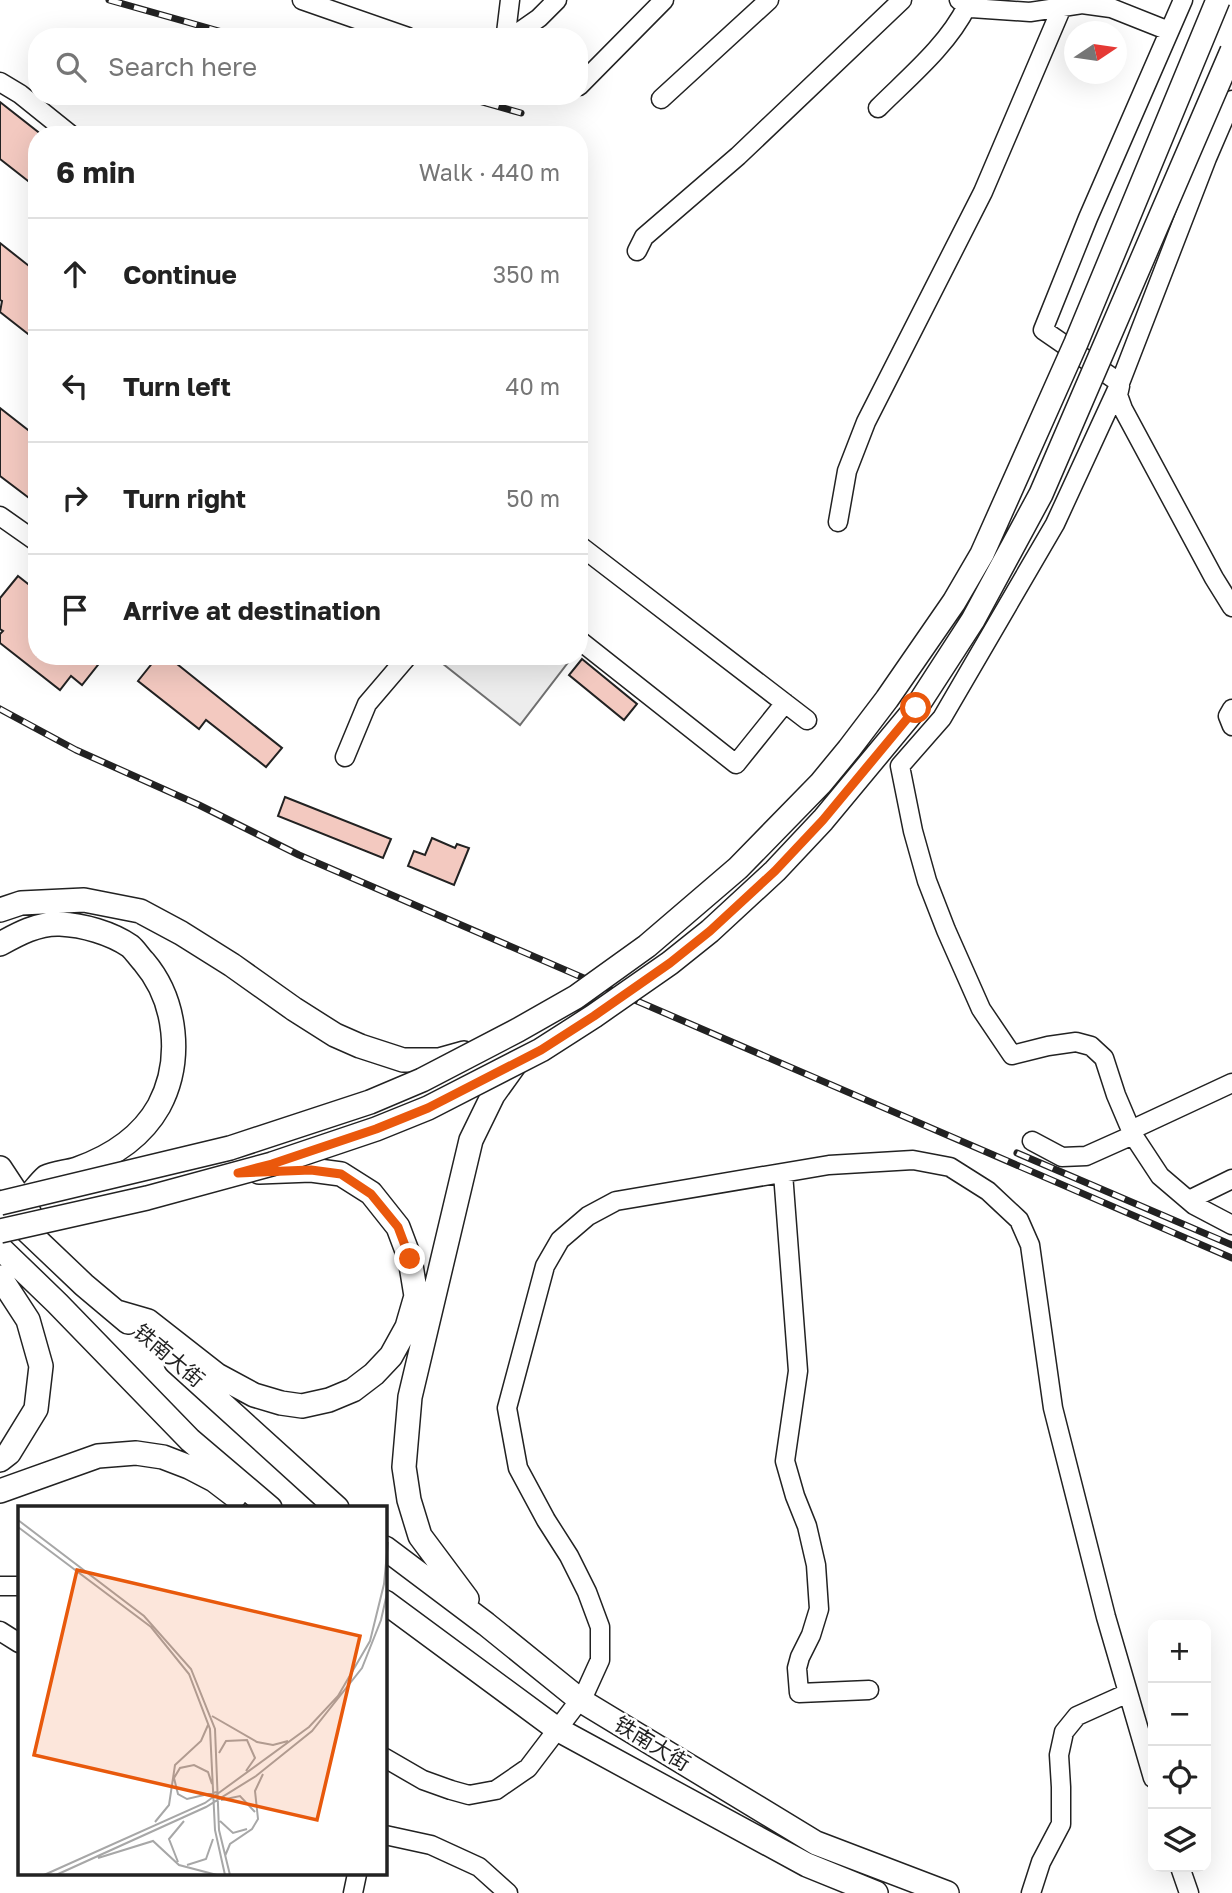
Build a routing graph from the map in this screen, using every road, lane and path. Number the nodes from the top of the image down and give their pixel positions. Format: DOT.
graph roads {
  1 [pos="302,0"];
  2 [pos="510,0"];
  3 [pos="557,0"];
  4 [pos="664,0"];
  5 [pos="769,0"];
  6 [pos="902,0"];
  7 [pos="1183,0"];
  8 [pos="1218,0"];
  9 [pos="963,3"];
  10 [pos="1062,7"];
  11 [pos="382,28"];
  12 [pos="507,28"];
  13 [pos="525,28"];
  14 [pos="1169,31"];
  15 [pos="1232,51"];
  16 [pos="588,77"];
  17 [pos="0,82"];
  18 [pos="661,99"];
  19 [pos="28,100"];
  20 [pos="1232,100"];
  21 [pos="34,105"];
  22 [pos="878,108"];
  23 [pos="60,126"];
  24 [pos="636,251"];
  25 [pos="1120,383"];
  26 [pos="0,516"];
  27 [pos="838,522"];
  28 [pos="28,536"];
  29 [pos="588,552"];
  30 [pos="1232,571"];
  31 [pos="1214,578"];
  32 [pos="1232,607"];
  33 [pos="588,647"];
  34 [pos="400,665"];
  35 [pos="785,703"];
  36 [pos="1232,709"];
  37 [pos="807,720"];
  38 [pos="1232,726"];
  39 [pos="345,757"];
  40 [pos="0,910"];
  41 [pos="0,944"];
  42 [pos="484,1048"];
  43 [pos="516,1063"];
  44 [pos="1232,1083"];
  45 [pos="1132,1133"];
  46 [pos="1031,1141"];
  47 [pos="0,1168"];
  48 [pos="238,1173"];
  49 [pos="782,1173"];
  50 [pos="1232,1179"];
  51 [pos="29,1197"];
  52 [pos="1189,1200"];
  53 [pos="0,1204"];
  54 [pos="1232,1225"];
  55 [pos="0,1231"];
  56 [pos="0,1248"];
  57 [pos="66,1268"];
  58 [pos="0,1277"];
  59 [pos="117,1312"];
  60 [pos="0,1460"];
  61 [pos="0,1491"];
  62 [pos="247,1506"];
  63 [pos="268,1506"];
  64 [pos="335,1506"];
  65 [pos="387,1550"];
  66 [pos="0,1586"];
  67 [pos="18,1586"];
  68 [pos="387,1603"];
  69 [pos="486,1624"];
  70 [pos="0,1631"];
  71 [pos="18,1642"];
  72 [pos="869,1690"];
  73 [pos="1128,1693"];
  74 [pos="580,1700"];
  75 [pos="557,1729"];
  76 [pos="387,1759"];
  77 [pos="1148,1761"];
  78 [pos="387,1835"];
  79 [pos="1182,1872"];
  80 [pos="508,1893"];
  81 [pos="876,1893"];
  82 [pos="947,1893"];
  83 [pos="1031,1893"];
  84 [pos="1189,1893"];
  1 -- 11 [label="street"];
  2 -- 12 [label="street"];
  3 -- 13 [label="street"];
  4 -- 16 [label="street"];
  5 -- 18 [label="street"];
  6 -- 24 [label="street"];
  7 -- 14 [label="street"];
  8 -- 42 [label="main road, bridge"];
  9 -- 10 [label="street"];
  9 -- 22 [label="street"];
  10 -- 14 [label="street"];
  10 -- 27 [label="street"];
  14 -- 25 [label="street"];
  15 -- 43 [label="main road, bridge"];
  17 -- 19 [label="street"];
  20 -- 25 [label="street"];
  21 -- 23 [label="street"];
  25 -- 31 [label="street"];
  25 -- 45 [label="street"];
  26 -- 28 [label="street"];
  29 -- 35 [label="street"];
  30 -- 31 [label="street"];
  31 -- 32 [label="street"];
  33 -- 35 [label="street"];
  34 -- 39 [label="street"];
  35 -- 37 [label="street"];
  36 -- 38 [label="street"];
  40 -- 42 [label="main road, bridge"];
  41 -- 51 [label="main road"];
  42 -- 51 [label="main road, bridge"];
  43 -- 48 [label="main road, bridge"];
  43 -- 69 [label="main road"];
  44 -- 45 [label="street"];
  45 -- 46 [label="street"];
  45 -- 52 [label="street"];
  47 -- 57 [label="main road"];
  48 -- 55 [label="main road, bridge"];
  48 -- 59 [label="main road, bridge"];
  49 -- 72 [label="street"];
  49 -- 73 [label="street"];
  49 -- 74 [label="street"];
  50 -- 52 [label="street"];
  51 -- 53 [label="main road, bridge"];
  52 -- 54 [label="street"];
  53 -- 57 [label="main road, 铁南大街"];
  56 -- 63 [label="main road, 铁南大街"];
  57 -- 59 [label="main road, 铁南大街"];
  58 -- 60 [label="main road"];
  59 -- 64 [label="main road, 铁南大街"];
  61 -- 62 [label="main road"];
  65 -- 69 [label="main road, 铁南大街"];
  66 -- 67 [label="street"];
  68 -- 75 [label="main road, 铁南大街"];
  69 -- 74 [label="main road, 铁南大街"];
  70 -- 71 [label="street"];
  73 -- 77 [label="street"];
  73 -- 83 [label="street"];
  74 -- 75 [label="street"];
  74 -- 82 [label="main road, 铁南大街"];
  75 -- 76 [label="street"];
  75 -- 81 [label="main road, 铁南大街"];
  78 -- 80 [label="street"];
  79 -- 84 [label="street"];
}
